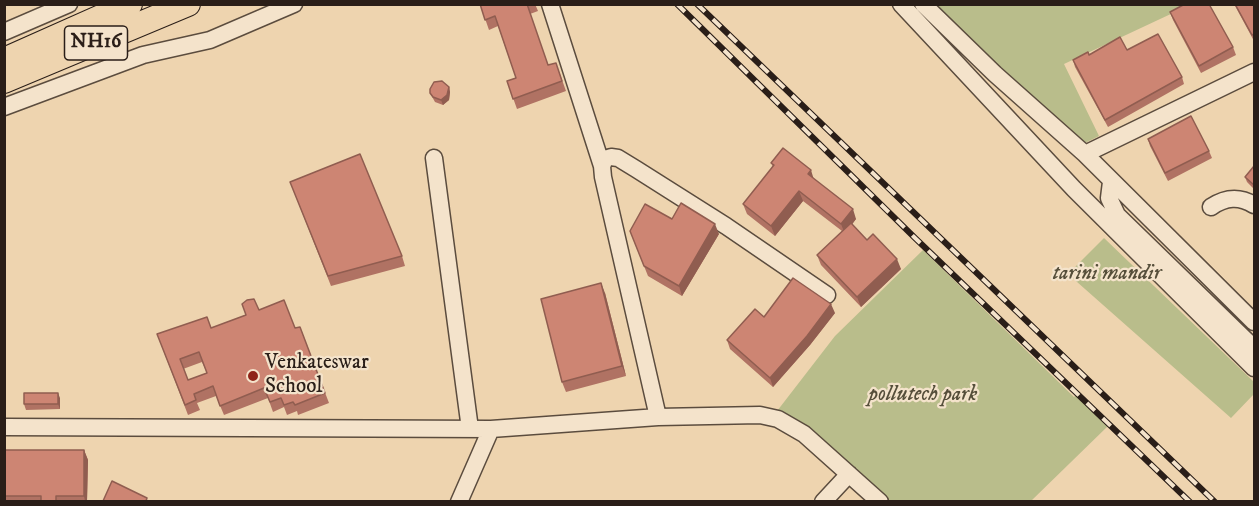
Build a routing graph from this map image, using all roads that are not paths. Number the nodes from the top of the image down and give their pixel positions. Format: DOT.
graph roads {
  1 [pos="69,4"];
  2 [pos="129,4"];
  3 [pos="188,4"];
  4 [pos="294,4"];
  5 [pos="550,4"];
  6 [pos="901,4"];
  7 [pos="923,4"];
  8 [pos="4,32"];
  9 [pos="4,60"];
  10 [pos="1254,72"];
  11 [pos="4,81"];
  12 [pos="4,107"];
  13 [pos="1085,154"];
  14 [pos="434,158"];
  15 [pos="602,165"];
  16 [pos="1111,182"];
  17 [pos="1089,203"];
  18 [pos="1254,205"];
  19 [pos="1211,207"];
  20 [pos="1117,215"];
  21 [pos="827,295"];
  22 [pos="1254,321"];
  23 [pos="1254,348"];
  24 [pos="1254,368"];
  25 [pos="658,417"];
  26 [pos="4,427"];
  27 [pos="470,429"];
  28 [pos="491,429"];
  29 [pos="849,474"];
  30 [pos="459,501"];
  31 [pos="823,501"];
  32 [pos="880,501"];
  1 -- 8 [label="street"];
  2 -- 9 [label="highway, NH16"];
  3 -- 11 [label="highway, NH16"];
  4 -- 12 [label="street"];
  5 -- 15 [label="street"];
  6 -- 17 [label="street"];
  7 -- 13 [label="street"];
  10 -- 13 [label="street"];
  13 -- 16 [label="street"];
  14 -- 27 [label="street"];
  15 -- 21 [label="street"];
  15 -- 25 [label="street"];
  16 -- 20 [label="street"];
  16 -- 22 [label="street"];
  17 -- 20 [label="street"];
  17 -- 24 [label="street"];
  18 -- 19 [label="street"];
  20 -- 23 [label="street"];
  25 -- 28 [label="street"];
  25 -- 29 [label="street"];
  26 -- 27 [label="street"];
  27 -- 28 [label="street"];
  28 -- 30 [label="street"];
  29 -- 31 [label="street"];
  29 -- 32 [label="street"];
}
